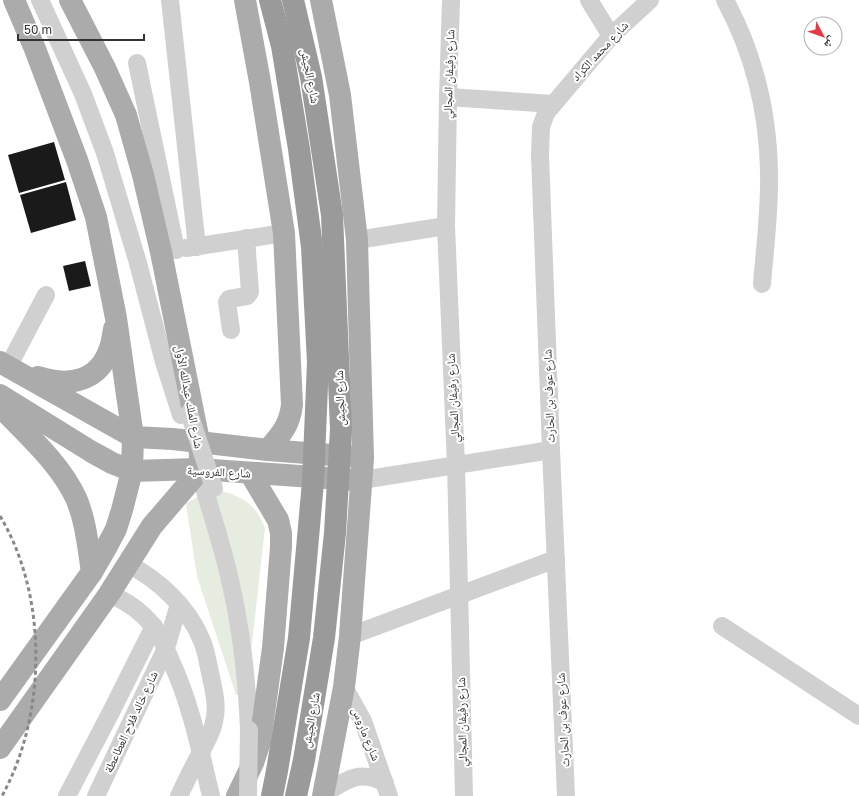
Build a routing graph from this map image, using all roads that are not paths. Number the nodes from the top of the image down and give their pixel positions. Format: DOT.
graph roads {
  1 [pos="14,0"];
  2 [pos="40,0"];
  3 [pos="49,0"];
  4 [pos="70,0"];
  5 [pos="170,0"];
  6 [pos="245,0"];
  7 [pos="270,0"];
  8 [pos="293,0"];
  9 [pos="321,0"];
  10 [pos="451,0"];
  11 [pos="589,0"];
  12 [pos="650,0"];
  13 [pos="725,0"];
  14 [pos="611,36"];
  15 [pos="137,63"];
  16 [pos="448,97"];
  17 [pos="553,104"];
  18 [pos="446,226"];
  19 [pos="284,232"];
  20 [pos="246,238"];
  21 [pos="357,240"];
  22 [pos="197,246"];
  23 [pos="168,251"];
  24 [pos="762,284"];
  25 [pos="46,295"];
  26 [pos="116,318"];
  27 [pos="231,330"];
  28 [pos="4,364"];
  29 [pos="0,395"];
  30 [pos="0,406"];
  31 [pos="185,414"];
  32 [pos="133,437"];
  33 [pos="199,441"];
  34 [pos="268,450"];
  35 [pos="551,450"];
  36 [pos="363,458"];
  37 [pos="456,465"];
  38 [pos="132,471"];
  39 [pos="250,473"];
  40 [pos="362,480"];
  41 [pos="205,481"];
  42 [pos="556,559"];
  43 [pos="128,564"];
  44 [pos="92,572"];
  45 [pos="109,594"];
  46 [pos="459,596"];
  47 [pos="179,604"];
  48 [pos="154,626"];
  49 [pos="722,626"];
  50 [pos="350,636"];
  51 [pos="166,648"];
  52 [pos="344,686"];
  53 [pos="0,700"];
  54 [pos="111,712"];
  55 [pos="859,716"];
  56 [pos="130,721"];
  57 [pos="253,731"];
  58 [pos="0,748"];
  59 [pos="201,752"];
  60 [pos="387,790"];
  61 [pos="324,795"];
  62 [pos="67,796"];
  63 [pos="96,796"];
  64 [pos="179,796"];
  65 [pos="211,796"];
  66 [pos="237,796"];
  67 [pos="248,796"];
  68 [pos="258,796"];
  69 [pos="272,796"];
  70 [pos="296,796"];
  71 [pos="464,796"];
  72 [pos="566,796"];
  1 -- 26 [label="main road"];
  2 -- 31 [label="street"];
  3 -- 31 [label="street"];
  4 -- 23 [label="main road, شارع الملك عبدالله الأول"];
  5 -- 22 [label="street"];
  6 -- 19 [label="main road"];
  7 -- 69 [label="highway, شارع الجيش, bridge"];
  8 -- 70 [label="highway, شارع الجيش, bridge"];
  9 -- 21 [label="main road"];
  10 -- 16 [label="street, شارع رفيفان المجالي"];
  11 -- 14 [label="street"];
  12 -- 14 [label="street, شارع محمد الكراد"];
  13 -- 24 [label="street"];
  14 -- 17 [label="street, شارع محمد الكراد"];
  15 -- 23 [label="street"];
  16 -- 17 [label="street"];
  16 -- 18 [label="street, شارع رفيفان المجالي"];
  17 -- 35 [label="street, شارع عوف بن الحارث"];
  18 -- 21 [label="street"];
  18 -- 37 [label="street, شارع رفيفان المجالي"];
  19 -- 20 [label="street"];
  19 -- 34 [label="main road"];
  20 -- 22 [label="street"];
  20 -- 27 [label="street"];
  21 -- 36 [label="main road"];
  22 -- 23 [label="street"];
  23 -- 33 [label="main road, شارع الملك عبدالله الأول"];
  25 -- 28 [label="street"];
  26 -- 28 [label="main road"];
  26 -- 32 [label="main road"];
  28 -- 32 [label="main road"];
  29 -- 38 [label="main road, شارع الفروسية"];
  30 -- 44 [label="main road"];
  31 -- 41 [label="street"];
  32 -- 33 [label="main road"];
  32 -- 38 [label="main road"];
  33 -- 34 [label="main road"];
  33 -- 41 [label="main road, شارع الملك عبدالله الأول"];
  34 -- 36 [label="main road"];
  35 -- 37 [label="street, شارع الفروسية"];
  35 -- 42 [label="street, شارع عوف بن الحارث"];
  36 -- 40 [label="main road"];
  37 -- 40 [label="street, شارع الفروسية"];
  37 -- 46 [label="street, شارع رفيفان المجالي"];
  38 -- 41 [label="main road, شارع الفروسية"];
  38 -- 44 [label="main road"];
  39 -- 40 [label="main road, شارع الفروسية"];
  39 -- 41 [label="main road, شارع الفروسية"];
  39 -- 66 [label="main road"];
  40 -- 50 [label="main road"];
  41 -- 43 [label="main road"];
  41 -- 57 [label="street"];
  42 -- 46 [label="street"];
  42 -- 72 [label="street, شارع عوف بن الحارث"];
  43 -- 45 [label="main road"];
  43 -- 47 [label="street"];
  44 -- 53 [label="main road"];
  45 -- 48 [label="street"];
  45 -- 58 [label="main road"];
  46 -- 50 [label="street"];
  46 -- 71 [label="street, شارع رفيفان المجالي"];
  47 -- 51 [label="street, شارع خالد فلاح العطاعطة"];
  47 -- 59 [label="street"];
  48 -- 51 [label="street"];
  48 -- 54 [label="street"];
  49 -- 55 [label="street"];
  50 -- 52 [label="main road"];
  51 -- 56 [label="street, شارع خالد فلاح العطاعطة"];
  51 -- 59 [label="street"];
  52 -- 60 [label="street, شارع ماروس"];
  52 -- 61 [label="main road"];
  54 -- 56 [label="street"];
  54 -- 62 [label="street"];
  56 -- 63 [label="street, شارع خالد فلاح العطاعطة"];
  57 -- 67 [label="street, bridge"];
  57 -- 68 [label="street"];
  59 -- 64 [label="street"];
  59 -- 65 [label="street"];
  60 -- 61 [label="street, شارع ماروس"];
}
